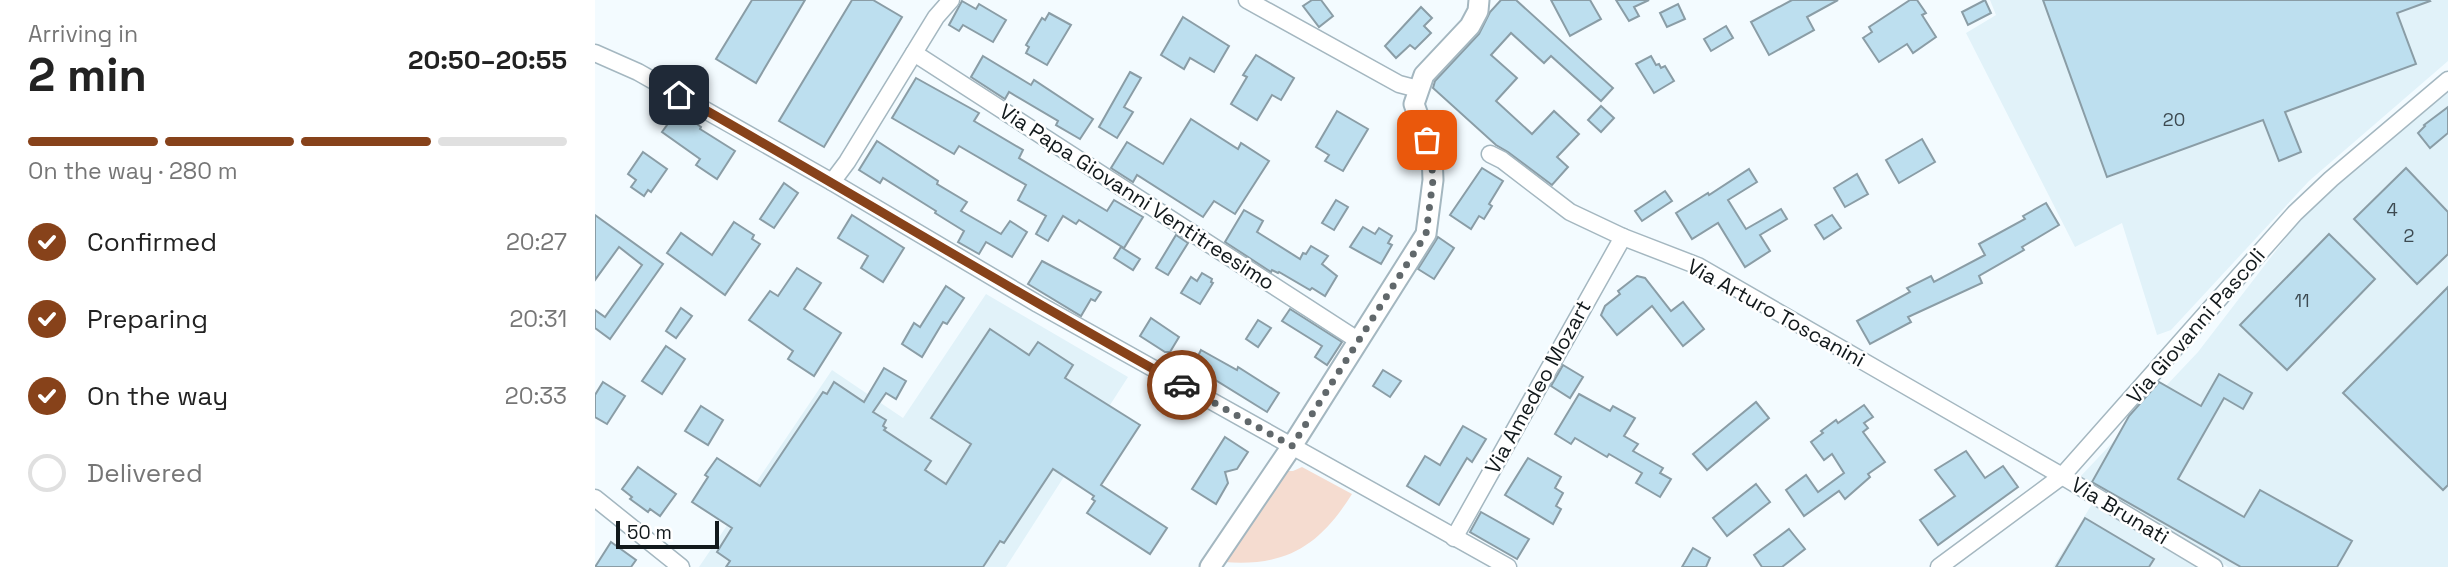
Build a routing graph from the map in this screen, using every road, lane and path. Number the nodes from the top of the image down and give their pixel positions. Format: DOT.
graph roads {
  1 [pos="951,0"];
  2 [pos="1247,0"];
  3 [pos="1479,0"];
  4 [pos="595,53"];
  5 [pos="914,53"];
  6 [pos="2448,80"];
  7 [pos="1418,89"];
  8 [pos="1490,153"];
  9 [pos="832,182"];
  10 [pos="1623,237"];
  11 [pos="1359,341"];
  12 [pos="1292,446"];
  13 [pos="2062,476"];
  14 [pos="595,498"];
  15 [pos="1454,538"];
  16 [pos="681,567"];
  17 [pos="1210,567"];
  18 [pos="1508,567"];
  19 [pos="1939,567"];
  20 [pos="2214,567"];
  1 -- 5 [label="street"];
  2 -- 7 [label="street"];
  3 -- 7 [label="street"];
  4 -- 9 [label="street"];
  5 -- 9 [label="street"];
  5 -- 11 [label="street, Via Papa Giovanni Ventitreesimo"];
  6 -- 13 [label="street, Via Giovanni Pascoli"];
  7 -- 11 [label="street"];
  8 -- 10 [label="street, Via Arturo Toscanini"];
  9 -- 12 [label="street"];
  10 -- 13 [label="street, Via Arturo Toscanini"];
  10 -- 15 [label="street, Via Amedeo Mozart"];
  11 -- 12 [label="street"];
  12 -- 15 [label="street"];
  12 -- 17 [label="street"];
  13 -- 19 [label="street, Via Giovanni Pascoli"];
  13 -- 20 [label="street, Via Brunati"];
  14 -- 16 [label="street"];
  15 -- 18 [label="street"];
}
